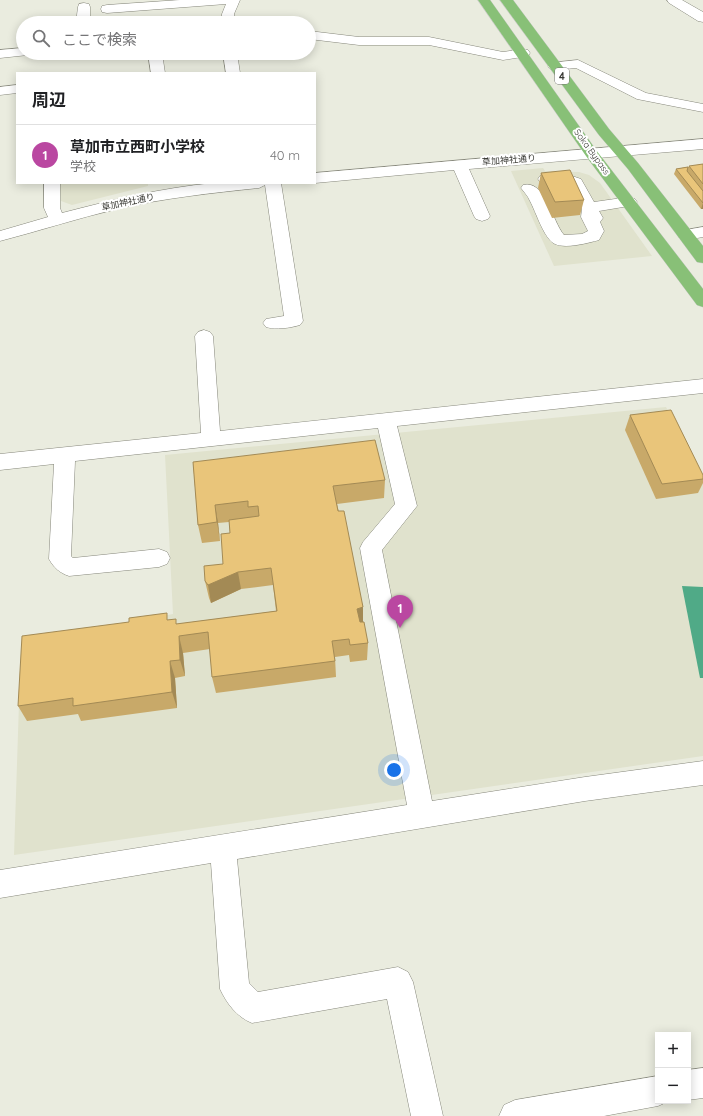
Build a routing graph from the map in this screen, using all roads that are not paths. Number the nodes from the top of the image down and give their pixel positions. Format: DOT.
graph roads {
  1 [pos="234,0"];
  2 [pos="484,0"];
  3 [pos="506,0"];
  4 [pos="673,0"];
  5 [pos="84,7"];
  6 [pos="108,9"];
  7 [pos="213,15"];
  8 [pos="83,16"];
  9 [pos="218,16"];
  10 [pos="229,16"];
  11 [pos="703,18"];
  12 [pos="316,36"];
  13 [pos="16,53"];
  14 [pos="523,53"];
  15 [pos="0,54"];
  16 [pos="156,60"];
  17 [pos="231,60"];
  18 [pos="555,66"];
  19 [pos="158,72"];
  20 [pos="232,72"];
  21 [pos="16,90"];
  22 [pos="0,91"];
  23 [pos="703,108"];
  24 [pos="703,144"];
  25 [pos="592,152"];
  26 [pos="620,152"];
  27 [pos="522,160"];
  28 [pos="460,165"];
  29 [pos="316,178"];
  30 [pos="530,183"];
  31 [pos="54,184"];
  32 [pos="245,184"];
  33 [pos="273,184"];
  34 [pos="629,202"];
  35 [pos="593,213"];
  36 [pos="482,216"];
  37 [pos="57,219"];
  38 [pos="703,232"];
  39 [pos="686,235"];
  40 [pos="0,236"];
  41 [pos="555,244"];
  42 [pos="703,258"];
  43 [pos="703,301"];
  44 [pos="272,323"];
  45 [pos="204,336"];
  46 [pos="703,386"];
  47 [pos="386,420"];
  48 [pos="211,440"];
  49 [pos="65,455"];
  50 [pos="0,462"];
  51 [pos="159,558"];
  52 [pos="703,773"];
  53 [pos="422,816"];
  54 [pos="223,848"];
  55 [pos="0,884"];
  56 [pos="703,1083"];
  57 [pos="691,1085"];
  58 [pos="655,1092"];
  59 [pos="427,1116"];
  60 [pos="515,1116"];
  1 -- 6 [label="street"];
  1 -- 10 [label="street"];
  2 -- 14 [label="highway, Soka Bypass / 4"];
  3 -- 18 [label="highway, Soka Bypass / 4"];
  4 -- 11 [label="street"];
  5 -- 8 [label="street"];
  7 -- 9 [label="street"];
  12 -- 14 [label="street"];
  13 -- 15 [label="street"];
  14 -- 25 [label="highway, Soka Bypass / 4"];
  16 -- 19 [label="street"];
  17 -- 20 [label="street"];
  18 -- 23 [label="street"];
  18 -- 26 [label="highway, Soka Bypass / 4"];
  21 -- 22 [label="street"];
  24 -- 26 [label="street, 草加神社通り"];
  25 -- 26 [label="street, 草加神社通り"];
  25 -- 27 [label="street, 草加神社通り"];
  25 -- 34 [label="highway, Soka Bypass / 4"];
  26 -- 39 [label="highway, Soka Bypass / 4"];
  27 -- 28 [label="street, 草加神社通り"];
  27 -- 30 [label="street"];
  28 -- 29 [label="street, 草加神社通り"];
  28 -- 36 [label="street"];
  30 -- 35 [label="street"];
  30 -- 35 [label="street"];
  30 -- 41 [label="street"];
  31 -- 37 [label="street"];
  32 -- 37 [label="street, 草加神社通り"];
  33 -- 44 [label="street"];
  34 -- 35 [label="street"];
  34 -- 43 [label="highway, Soka Bypass / 4"];
  37 -- 40 [label="street, 草加神社通り"];
  38 -- 39 [label="street"];
  39 -- 42 [label="highway, Soka Bypass / 4"];
  45 -- 48 [label="street"];
  46 -- 47 [label="street"];
  47 -- 48 [label="street"];
  47 -- 53 [label="street"];
  48 -- 49 [label="street"];
  49 -- 50 [label="street"];
  49 -- 51 [label="street"];
  52 -- 53 [label="street"];
  53 -- 54 [label="street"];
  54 -- 55 [label="street"];
  54 -- 59 [label="street"];
  56 -- 57 [label="street"];
  58 -- 60 [label="street"];
}
